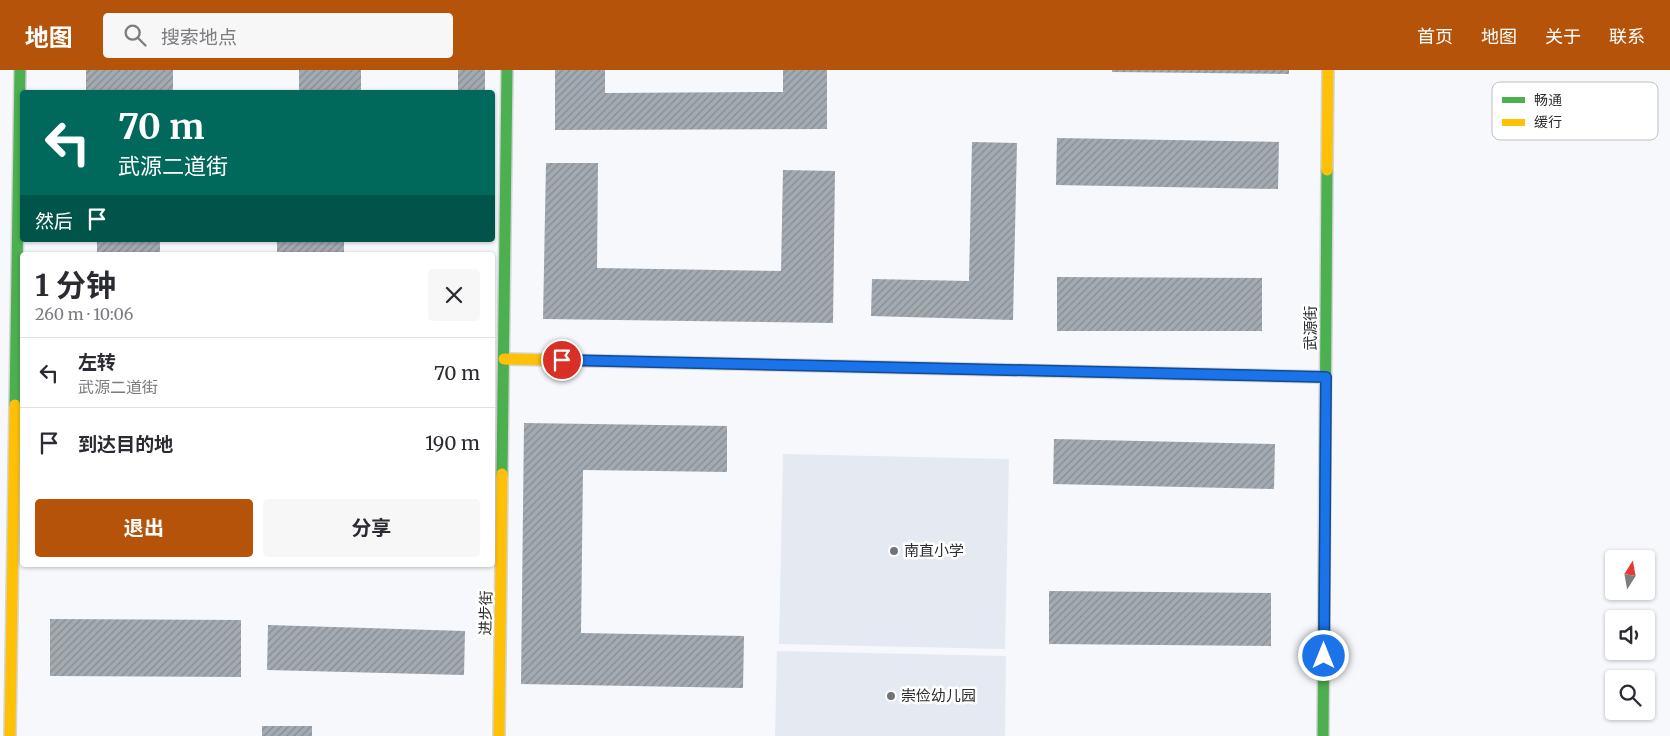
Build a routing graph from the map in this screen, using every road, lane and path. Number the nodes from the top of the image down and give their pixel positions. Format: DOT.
graph roads {
  1 [pos="20,70"];
  2 [pos="507,70"];
  3 [pos="1328,70"];
  4 [pos="504,359"];
  5 [pos="1326,377"];
  6 [pos="10,736"];
  7 [pos="499,736"];
  8 [pos="1323,736"];
  1 -- 6 [label="street"];
  2 -- 4 [label="street, 进步街"];
  3 -- 5 [label="street, 武源街"];
  4 -- 5 [label="street"];
  4 -- 7 [label="street, 进步街"];
  5 -- 8 [label="street, 武源街"];
}
